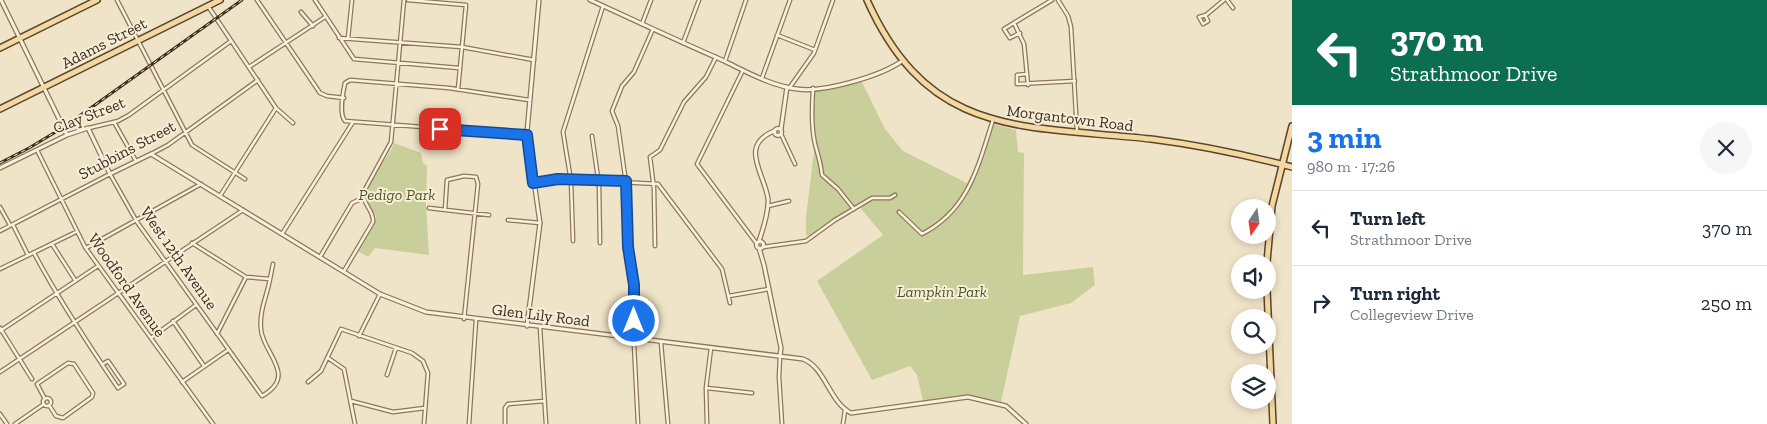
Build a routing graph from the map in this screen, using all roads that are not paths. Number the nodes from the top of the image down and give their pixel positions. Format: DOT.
graph roads {
  1 [pos="1,0"];
  2 [pos="97,0"];
  3 [pos="117,0"];
  4 [pos="220,0"];
  5 [pos="257,0"];
  6 [pos="315,0"];
  7 [pos="352,0"];
  8 [pos="404,0"];
  9 [pos="408,0"];
  10 [pos="540,0"];
  11 [pos="590,0"];
  12 [pos="651,0"];
  13 [pos="698,0"];
  14 [pos="746,0"];
  15 [pos="790,0"];
  16 [pos="833,0"];
  17 [pos="867,0"];
  18 [pos="1052,0"];
  19 [pos="1058,0"];
  20 [pos="1226,0"];
  21 [pos="208,4"];
  22 [pos="603,6"];
  23 [pos="1233,8"];
  24 [pos="301,12"];
  25 [pos="1205,15"];
  26 [pos="325,17"];
  27 [pos="1014,23"];
  28 [pos="642,24"];
  29 [pos="313,26"];
  30 [pos="653,29"];
  31 [pos="1020,33"];
  32 [pos="777,35"];
  33 [pos="20,38"];
  34 [pos="340,38"];
  35 [pos="348,38"];
  36 [pos="137,41"];
  37 [pos="231,42"];
  38 [pos="401,42"];
  39 [pos="683,43"];
  40 [pos="287,44"];
  41 [pos="462,47"];
  42 [pos="0,48"];
  43 [pos="815,50"];
  44 [pos="716,58"];
  45 [pos="534,60"];
  46 [pos="725,61"];
  47 [pos="902,61"];
  48 [pos="398,63"];
  49 [pos="249,67"];
  50 [pos="459,68"];
  51 [pos="743,69"];
  52 [pos="1027,74"];
  53 [pos="762,78"];
  54 [pos="258,80"];
  55 [pos="1075,82"];
  56 [pos="396,84"];
  57 [pos="1028,85"];
  58 [pos="44,87"];
  59 [pos="788,88"];
  60 [pos="813,88"];
  61 [pos="458,89"];
  62 [pos="162,91"];
  63 [pos="344,98"];
  64 [pos="529,100"];
  65 [pos="276,108"];
  66 [pos="0,109"];
  67 [pos="993,120"];
  68 [pos="114,122"];
  69 [pos="353,122"];
  70 [pos="294,123"];
  71 [pos="393,125"];
  72 [pos="1292,126"];
  73 [pos="88,128"];
  74 [pos="778,132"];
  75 [pos="1076,132"];
  76 [pos="185,133"];
  77 [pos="68,135"];
  78 [pos="527,135"];
  79 [pos="592,136"];
  80 [pos="36,150"];
  81 [pos="150,154"];
  82 [pos="136,161"];
  83 [pos="795,164"];
  84 [pos="1282,164"];
  85 [pos="1292,167"];
  86 [pos="0,168"];
  87 [pos="235,172"];
  88 [pos="110,174"];
  89 [pos="245,179"];
  90 [pos="571,179"];
  91 [pos="598,180"];
  92 [pos="626,181"];
  93 [pos="533,183"];
  94 [pos="654,183"];
  95 [pos="201,184"];
  96 [pos="895,195"];
  97 [pos="220,196"];
  98 [pos="363,198"];
  99 [pos="60,200"];
  100 [pos="789,201"];
  101 [pos="768,206"];
  102 [pos="0,207"];
  103 [pos="429,208"];
  104 [pos="854,209"];
  105 [pos="242,210"];
  106 [pos="445,210"];
  107 [pos="899,212"];
  108 [pos="474,214"];
  109 [pos="489,215"];
  110 [pos="508,220"];
  111 [pos="137,222"];
  112 [pos="540,223"];
  113 [pos="11,225"];
  114 [pos="0,230"];
  115 [pos="76,232"];
  116 [pos="282,234"];
  117 [pos="573,241"];
  118 [pos="192,243"];
  119 [pos="600,243"];
  120 [pos="52,244"];
  121 [pos="761,245"];
  122 [pos="655,246"];
  123 [pos="86,248"];
  124 [pos="34,253"];
  125 [pos="1268,254"];
  126 [pos="28,255"];
  127 [pos="320,257"];
  128 [pos="165,261"];
  129 [pos="273,264"];
  130 [pos="98,266"];
  131 [pos="0,269"];
  132 [pos="344,271"];
  133 [pos="246,277"];
  134 [pos="270,279"];
  135 [pos="75,280"];
  136 [pos="769,289"];
  137 [pos="118,293"];
  138 [pos="55,294"];
  139 [pos="380,294"];
  140 [pos="729,296"];
  141 [pos="1267,299"];
  142 [pos="730,303"];
  143 [pos="196,304"];
  144 [pos="464,319"];
  145 [pos="476,320"];
  146 [pos="173,321"];
  147 [pos="74,324"];
  148 [pos="527,326"];
  149 [pos="540,328"];
  150 [pos="0,330"];
  151 [pos="217,334"];
  152 [pos="359,336"];
  153 [pos="150,338"];
  154 [pos="633,339"];
  155 [pos="662,342"];
  156 [pos="396,348"];
  157 [pos="710,348"];
  158 [pos="228,350"];
  159 [pos="780,356"];
  160 [pos="328,358"];
  161 [pos="20,359"];
  162 [pos="103,364"];
  163 [pos="204,366"];
  164 [pos="0,372"];
  165 [pos="387,375"];
  166 [pos="32,379"];
  167 [pos="182,382"];
  168 [pos="308,382"];
  169 [pos="706,388"];
  170 [pos="752,393"];
  171 [pos="45,399"];
  172 [pos="351,401"];
  173 [pos="544,401"];
  174 [pos="44,404"];
  175 [pos="50,405"];
  176 [pos="425,408"];
  177 [pos="845,410"];
  178 [pos="0,414"];
  179 [pos="7,424"];
  180 [pos="15,424"];
  181 [pos="213,424"];
  182 [pos="355,424"];
  183 [pos="424,424"];
  184 [pos="469,424"];
  185 [pos="505,424"];
  186 [pos="546,424"];
  187 [pos="638,424"];
  188 [pos="668,424"];
  189 [pos="707,424"];
  190 [pos="782,424"];
  191 [pos="844,424"];
  192 [pos="1026,424"];
  193 [pos="1274,424"];
  1 -- 33 [label="street"];
  2 -- 33 [label="main road"];
  3 -- 36 [label="street"];
  4 -- 21 [label="main road, Adams Street"];
  5 -- 40 [label="street"];
  6 -- 26 [label="street"];
  7 -- 35 [label="street"];
  8 -- 38 [label="street"];
  9 -- 41 [label="street"];
  10 -- 45 [label="street"];
  11 -- 22 [label="street"];
  12 -- 28 [label="street"];
  13 -- 39 [label="street"];
  14 -- 46 [label="street"];
  15 -- 32 [label="street"];
  16 -- 43 [label="street"];
  17 -- 47 [label="main road, Morgantown Road"];
  18 -- 27 [label="street"];
  19 -- 55 [label="street"];
  20 -- 23 [label="street"];
  20 -- 25 [label="street"];
  21 -- 36 [label="main road, Adams Street"];
  21 -- 37 [label="street"];
  22 -- 28 [label="street"];
  22 -- 90 [label="street"];
  24 -- 29 [label="street"];
  26 -- 29 [label="street"];
  26 -- 34 [label="street"];
  27 -- 31 [label="street"];
  27 -- 31 [label="street"];
  28 -- 30 [label="street"];
  29 -- 40 [label="street"];
  30 -- 39 [label="street"];
  30 -- 92 [label="street"];
  31 -- 52 [label="street"];
  32 -- 43 [label="street"];
  32 -- 53 [label="street"];
  33 -- 42 [label="main road"];
  33 -- 58 [label="street"];
  34 -- 35 [label="street"];
  34 -- 48 [label="street"];
  35 -- 38 [label="street"];
  36 -- 58 [label="main road, Adams Street"];
  36 -- 62 [label="street"];
  37 -- 49 [label="street"];
  37 -- 62 [label="street, Clay Street"];
  38 -- 41 [label="street"];
  38 -- 48 [label="street"];
  39 -- 44 [label="street"];
  40 -- 49 [label="street"];
  40 -- 63 [label="street"];
  41 -- 45 [label="street"];
  41 -- 50 [label="street"];
  43 -- 59 [label="street"];
  44 -- 46 [label="street"];
  44 -- 94 [label="street"];
  45 -- 64 [label="street"];
  46 -- 51 [label="street"];
  47 -- 60 [label="street"];
  47 -- 67 [label="main road, Morgantown Road"];
  48 -- 50 [label="street"];
  48 -- 56 [label="street"];
  49 -- 54 [label="street"];
  50 -- 61 [label="street"];
  51 -- 53 [label="street"];
  51 -- 121 [label="street"];
  52 -- 57 [label="street"];
  52 -- 57 [label="street"];
  53 -- 59 [label="street"];
  54 -- 65 [label="street"];
  54 -- 76 [label="street, Stubbins Street"];
  55 -- 57 [label="street"];
  55 -- 75 [label="street"];
  56 -- 61 [label="street"];
  56 -- 63 [label="street"];
  56 -- 71 [label="street"];
  58 -- 66 [label="main road, Adams Street"];
  58 -- 77 [label="street"];
  59 -- 60 [label="street"];
  59 -- 74 [label="street"];
  60 -- 104 [label="street"];
  61 -- 64 [label="street"];
  62 -- 68 [label="street, Clay Street"];
  62 -- 76 [label="street"];
  63 -- 69 [label="street"];
  64 -- 78 [label="street"];
  65 -- 70 [label="street"];
  65 -- 87 [label="street"];
  67 -- 75 [label="main road, Morgantown Road"];
  67 -- 107 [label="street"];
  68 -- 73 [label="street, Clay Street"];
  68 -- 82 [label="street"];
  69 -- 71 [label="street"];
  69 -- 116 [label="street"];
  71 -- 78 [label="street"];
  71 -- 98 [label="street"];
  72 -- 84 [label="main road"];
  73 -- 77 [label="street, Clay Street"];
  73 -- 88 [label="street, West 12th Avenue"];
  74 -- 83 [label="street"];
  74 -- 101 [label="street"];
  75 -- 84 [label="main road, Morgantown Road"];
  76 -- 81 [label="street, Stubbins Street"];
  76 -- 87 [label="street"];
  77 -- 80 [label="street, Clay Street"];
  78 -- 93 [label="street"];
  79 -- 91 [label="street"];
  80 -- 86 [label="street, Clay Street"];
  80 -- 99 [label="street, Woodford Avenue"];
  81 -- 82 [label="street, Stubbins Street"];
  81 -- 95 [label="street, Glen Lily Road"];
  82 -- 88 [label="street, Stubbins Street"];
  84 -- 85 [label="main road, Morgantown Road"];
  84 -- 125 [label="main road"];
  87 -- 89 [label="street"];
  87 -- 97 [label="street"];
  88 -- 99 [label="street, Stubbins Street"];
  88 -- 111 [label="street, West 12th Avenue"];
  90 -- 91 [label="street"];
  90 -- 93 [label="street"];
  90 -- 117 [label="street"];
  91 -- 92 [label="street"];
  91 -- 119 [label="street"];
  92 -- 94 [label="street"];
  92 -- 154 [label="street"];
  93 -- 112 [label="street"];
  94 -- 122 [label="street"];
  94 -- 140 [label="street"];
  95 -- 97 [label="street, Glen Lily Road"];
  95 -- 111 [label="street"];
  96 -- 104 [label="street"];
  97 -- 105 [label="street, Glen Lily Road"];
  98 -- 127 [label="street"];
  98 -- 132 [label="street"];
  99 -- 113 [label="street, Stubbins Street"];
  99 -- 115 [label="street, Woodford Avenue"];
  100 -- 101 [label="street"];
  101 -- 121 [label="street"];
  102 -- 113 [label="street"];
  103 -- 106 [label="street"];
  104 -- 121 [label="street"];
  105 -- 116 [label="street, Glen Lily Road"];
  105 -- 118 [label="street"];
  106 -- 108 [label="street"];
  106 -- 108 [label="street"];
  108 -- 109 [label="street"];
  108 -- 144 [label="street"];
  110 -- 112 [label="street"];
  111 -- 123 [label="street"];
  111 -- 128 [label="street, West 12th Avenue"];
  112 -- 148 [label="street"];
  113 -- 114 [label="street, Stubbins Street"];
  113 -- 126 [label="street"];
  115 -- 120 [label="street"];
  115 -- 123 [label="street, Woodford Avenue"];
  116 -- 127 [label="street, Glen Lily Road"];
  118 -- 128 [label="street"];
  118 -- 133 [label="street"];
  120 -- 124 [label="street"];
  120 -- 135 [label="street"];
  121 -- 136 [label="street"];
  123 -- 130 [label="street, Woodford Avenue"];
  124 -- 126 [label="street"];
  124 -- 138 [label="street"];
  126 -- 131 [label="street"];
  127 -- 132 [label="street, Glen Lily Road"];
  128 -- 137 [label="street"];
  128 -- 143 [label="street, West 12th Avenue"];
  129 -- 134 [label="street"];
  130 -- 135 [label="street"];
  130 -- 137 [label="street, Woodford Avenue"];
  132 -- 139 [label="street, Glen Lily Road"];
  133 -- 134 [label="street"];
  133 -- 151 [label="street"];
  134 -- 158 [label="street, West 12th Avenue"];
  135 -- 138 [label="street"];
  136 -- 140 [label="street"];
  136 -- 159 [label="street"];
  137 -- 147 [label="street"];
  137 -- 153 [label="street, Woodford Avenue"];
  138 -- 147 [label="street"];
  138 -- 150 [label="street"];
  139 -- 144 [label="street, Glen Lily Road"];
  139 -- 152 [label="street"];
  140 -- 142 [label="street"];
  141 -- 193 [label="main road"];
  143 -- 146 [label="street"];
  143 -- 151 [label="street, West 12th Avenue"];
  144 -- 145 [label="street, Glen Lily Road"];
  145 -- 148 [label="street, Glen Lily Road"];
  145 -- 184 [label="street"];
  146 -- 153 [label="street"];
  146 -- 163 [label="street"];
  147 -- 161 [label="street"];
  147 -- 162 [label="street"];
  148 -- 149 [label="street, Glen Lily Road"];
  149 -- 154 [label="street, Glen Lily Road"];
  149 -- 173 [label="street"];
  150 -- 161 [label="street"];
  151 -- 158 [label="street, West 12th Avenue"];
  152 -- 156 [label="street"];
  152 -- 160 [label="street"];
  153 -- 167 [label="street, Woodford Avenue"];
  154 -- 155 [label="street, Glen Lily Road"];
  154 -- 187 [label="street"];
  155 -- 157 [label="street, Glen Lily Road"];
  155 -- 188 [label="street"];
  156 -- 165 [label="street"];
  156 -- 176 [label="street"];
  157 -- 159 [label="street, Glen Lily Road"];
  157 -- 169 [label="street"];
  158 -- 163 [label="street"];
  159 -- 177 [label="street, Glen Lily Road"];
  159 -- 190 [label="street"];
  160 -- 168 [label="street"];
  160 -- 172 [label="street"];
  161 -- 164 [label="street"];
  161 -- 166 [label="street"];
  162 -- 162 [label="street"];
  163 -- 167 [label="street"];
  167 -- 181 [label="street, Woodford Avenue"];
  169 -- 170 [label="street"];
  169 -- 189 [label="street"];
  171 -- 174 [label="street"];
  171 -- 175 [label="street"];
  171 -- 175 [label="street"];
  172 -- 176 [label="street"];
  172 -- 182 [label="street"];
  173 -- 185 [label="street"];
  173 -- 186 [label="street"];
  174 -- 175 [label="street"];
  174 -- 180 [label="street"];
  176 -- 183 [label="street"];
  177 -- 191 [label="street"];
  177 -- 192 [label="street"];
  178 -- 179 [label="street"];
}
